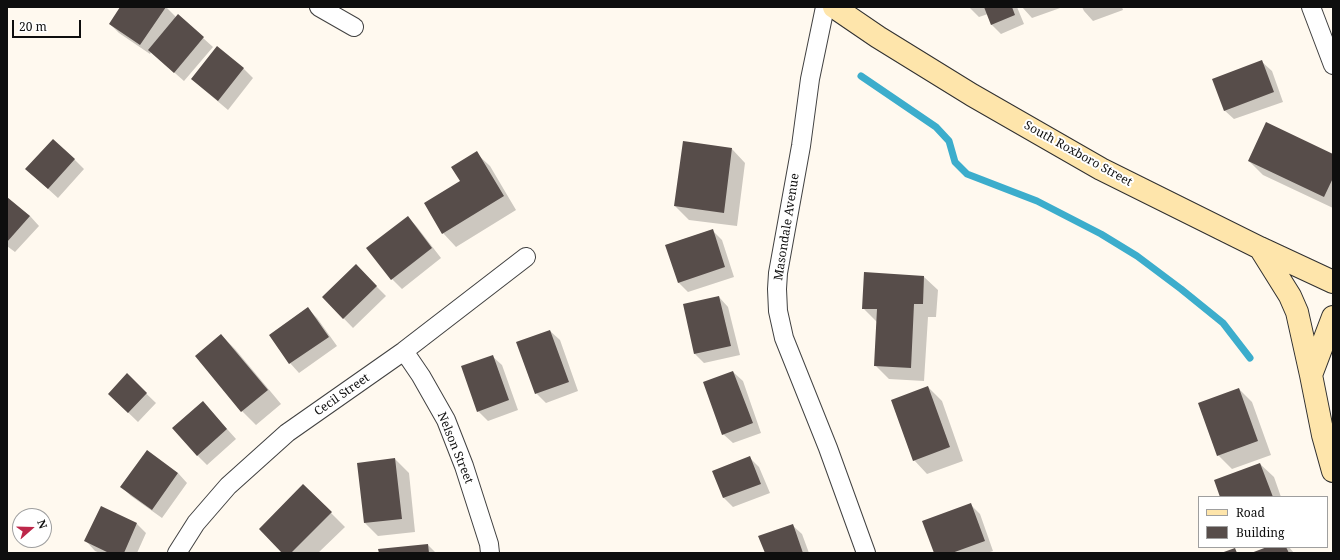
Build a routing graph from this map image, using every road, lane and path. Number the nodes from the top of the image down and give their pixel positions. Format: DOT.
graph roads {
  1 [pos="319,7"];
  2 [pos="825,7"];
  3 [pos="834,7"];
  4 [pos="1311,7"];
  5 [pos="354,27"];
  6 [pos="1333,65"];
  7 [pos="1260,248"];
  8 [pos="526,257"];
  9 [pos="1333,282"];
  10 [pos="1333,317"];
  11 [pos="404,351"];
  12 [pos="1311,375"];
  13 [pos="1333,471"];
  14 [pos="177,553"];
  15 [pos="490,553"];
  16 [pos="866,553"];
  1 -- 5 [label="street"];
  2 -- 16 [label="street, Masondale Avenue"];
  3 -- 7 [label="street, South Roxboro Street"];
  4 -- 6 [label="street"];
  7 -- 9 [label="street, South Roxboro Street"];
  7 -- 12 [label="street"];
  8 -- 11 [label="street, Cecil Street"];
  10 -- 12 [label="street"];
  11 -- 14 [label="street, Cecil Street"];
  11 -- 15 [label="street, Nelson Street"];
  12 -- 13 [label="street"];
}
